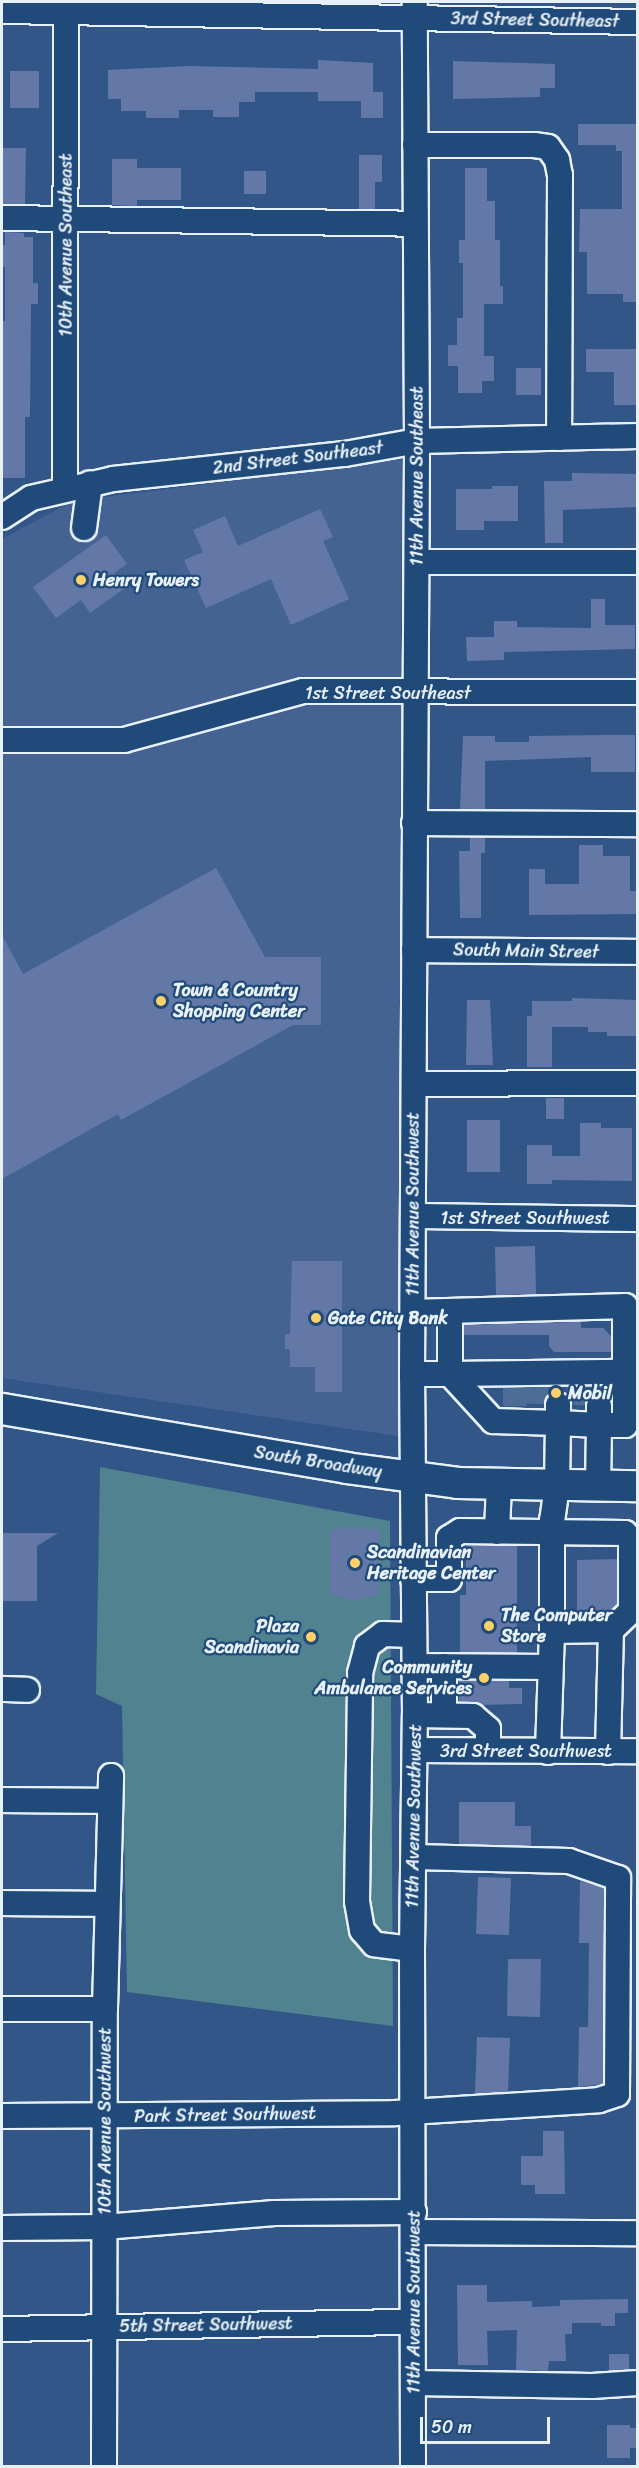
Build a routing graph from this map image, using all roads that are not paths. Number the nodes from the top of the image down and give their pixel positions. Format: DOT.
graph roads {
  1 [pos="66,6"];
  2 [pos="415,9"];
  3 [pos="2,11"];
  4 [pos="638,22"];
  5 [pos="415,145"];
  6 [pos="2,218"];
  7 [pos="66,219"];
  8 [pos="416,224"];
  9 [pos="638,436"];
  10 [pos="559,438"];
  11 [pos="417,441"];
  12 [pos="90,483"];
  13 [pos="65,488"];
  14 [pos="2,517"];
  15 [pos="84,528"];
  16 [pos="417,562"];
  17 [pos="638,562"];
  18 [pos="417,692"];
  19 [pos="638,692"];
  20 [pos="2,740"];
  21 [pos="414,823"];
  22 [pos="638,824"];
  23 [pos="414,950"];
  24 [pos="638,952"];
  25 [pos="638,1083"];
  26 [pos="414,1084"];
  27 [pos="413,1216"];
  28 [pos="638,1219"];
  29 [pos="450,1311"];
  30 [pos="413,1312"];
  31 [pos="625,1372"];
  32 [pos="412,1374"];
  33 [pos="450,1374"];
  34 [pos="557,1396"];
  35 [pos="2,1409"];
  36 [pos="413,1476"];
  37 [pos="499,1485"];
  38 [pos="557,1486"];
  39 [pos="598,1486"];
  40 [pos="638,1486"];
  41 [pos="497,1532"];
  42 [pos="552,1532"];
  43 [pos="413,1579"];
  44 [pos="611,1630"];
  45 [pos="552,1631"];
  46 [pos="413,1635"];
  47 [pos="414,1666"];
  48 [pos="444,1666"];
  49 [pos="550,1667"];
  50 [pos="2,1689"];
  51 [pos="27,1690"];
  52 [pos="415,1715"];
  53 [pos="444,1715"];
  54 [pos="415,1750"];
  55 [pos="488,1750"];
  56 [pos="638,1751"];
  57 [pos="548,1752"];
  58 [pos="608,1752"];
  59 [pos="111,1776"];
  60 [pos="2,1800"];
  61 [pos="108,1801"];
  62 [pos="415,1857"];
  63 [pos="2,1903"];
  64 [pos="107,1904"];
  65 [pos="412,1949"];
  66 [pos="2,2009"];
  67 [pos="105,2009"];
  68 [pos="413,2111"];
  69 [pos="2,2116"];
  70 [pos="106,2116"];
  71 [pos="414,2222"];
  72 [pos="104,2227"];
  73 [pos="2,2228"];
  74 [pos="638,2233"];
  75 [pos="411,2322"];
  76 [pos="105,2326"];
  77 [pos="2,2329"];
  78 [pos="414,2383"];
  79 [pos="638,2383"];
  80 [pos="104,2466"];
  81 [pos="413,2466"];
  1 -- 2 [label="street, 3rd Street Southeast"];
  1 -- 3 [label="street, 3rd Street Southeast"];
  1 -- 7 [label="street, 10th Avenue Southeast"];
  2 -- 4 [label="street, 3rd Street Southeast"];
  2 -- 5 [label="street, 11th Avenue Southeast"];
  5 -- 8 [label="street, 11th Avenue Southeast"];
  5 -- 10 [label="street"];
  6 -- 7 [label="street"];
  7 -- 8 [label="street"];
  7 -- 13 [label="street, 10th Avenue Southeast"];
  8 -- 11 [label="street, 11th Avenue Southeast"];
  9 -- 10 [label="street, 2nd Street Southeast"];
  10 -- 11 [label="street, 2nd Street Southeast"];
  11 -- 12 [label="street, 2nd Street Southeast"];
  11 -- 16 [label="street, 11th Avenue Southeast"];
  12 -- 13 [label="street, 2nd Street Southeast"];
  12 -- 15 [label="street"];
  13 -- 14 [label="street, 2nd Street Southeast"];
  16 -- 17 [label="street"];
  16 -- 18 [label="street, 11th Avenue Southeast"];
  18 -- 19 [label="street, 1st Street Southeast"];
  18 -- 20 [label="street, 1st Street Southeast"];
  18 -- 21 [label="street, 11th Avenue Southeast"];
  21 -- 22 [label="street"];
  21 -- 23 [label="street, 11th Avenue Southeast"];
  23 -- 24 [label="street, South Main Street"];
  23 -- 26 [label="street, 11th Avenue Southwest"];
  25 -- 26 [label="street"];
  26 -- 27 [label="street, 11th Avenue Southwest"];
  27 -- 28 [label="street, 1st Street Southwest"];
  27 -- 30 [label="street, 11th Avenue Southwest"];
  29 -- 30 [label="street"];
  29 -- 31 [label="street"];
  29 -- 33 [label="street"];
  30 -- 32 [label="street, 11th Avenue Southwest"];
  31 -- 34 [label="street"];
  31 -- 34 [label="street"];
  32 -- 33 [label="street"];
  32 -- 36 [label="street, 11th Avenue Southwest"];
  33 -- 34 [label="street"];
  33 -- 34 [label="street"];
  34 -- 38 [label="street"];
  34 -- 39 [label="street"];
  35 -- 36 [label="main road, South Broadway"];
  36 -- 37 [label="main road, South Broadway"];
  36 -- 43 [label="street, 11th Avenue Southwest"];
  37 -- 38 [label="main road, South Broadway"];
  37 -- 41 [label="street"];
  38 -- 39 [label="main road, South Broadway"];
  38 -- 42 [label="street"];
  39 -- 40 [label="main road, South Broadway"];
  41 -- 42 [label="street"];
  41 -- 43 [label="street"];
  42 -- 44 [label="street"];
  42 -- 45 [label="street"];
  43 -- 46 [label="street, 11th Avenue Southwest"];
  44 -- 45 [label="street"];
  44 -- 58 [label="street"];
  45 -- 49 [label="street"];
  46 -- 47 [label="street, 11th Avenue Southwest"];
  46 -- 65 [label="street"];
  47 -- 48 [label="street"];
  47 -- 52 [label="street, 11th Avenue Southwest"];
  48 -- 49 [label="street"];
  48 -- 53 [label="street"];
  49 -- 57 [label="street"];
  50 -- 51 [label="street"];
  52 -- 53 [label="street"];
  52 -- 54 [label="street, 11th Avenue Southwest"];
  53 -- 55 [label="street"];
  54 -- 55 [label="street, 3rd Street Southwest"];
  54 -- 62 [label="street, 11th Avenue Southwest"];
  55 -- 57 [label="street, 3rd Street Southwest"];
  56 -- 58 [label="street, 3rd Street Southwest"];
  57 -- 58 [label="street, 3rd Street Southwest"];
  59 -- 61 [label="street, 10th Avenue Southwest"];
  60 -- 61 [label="street"];
  61 -- 64 [label="street, 10th Avenue Southwest"];
  62 -- 65 [label="street, 11th Avenue Southwest"];
  62 -- 68 [label="street, Park Street Southwest"];
  63 -- 64 [label="street"];
  64 -- 67 [label="street, 10th Avenue Southwest"];
  65 -- 68 [label="street, 11th Avenue Southwest"];
  66 -- 67 [label="street"];
  67 -- 70 [label="street, 10th Avenue Southwest"];
  68 -- 70 [label="street, Park Street Southwest"];
  68 -- 71 [label="street, 11th Avenue Southwest"];
  69 -- 70 [label="street, Park Street Southwest"];
  70 -- 72 [label="street, 10th Avenue Southwest"];
  71 -- 72 [label="street"];
  71 -- 74 [label="street"];
  71 -- 75 [label="street, 11th Avenue Southwest"];
  72 -- 73 [label="street"];
  72 -- 76 [label="street, 10th Avenue Southwest"];
  75 -- 76 [label="street, 5th Street Southwest"];
  75 -- 78 [label="street, 11th Avenue Southwest"];
  76 -- 77 [label="street, 5th Street Southwest"];
  76 -- 80 [label="street, 10th Avenue Southwest"];
  78 -- 79 [label="street"];
  78 -- 81 [label="street, 11th Avenue Southwest"];
}
